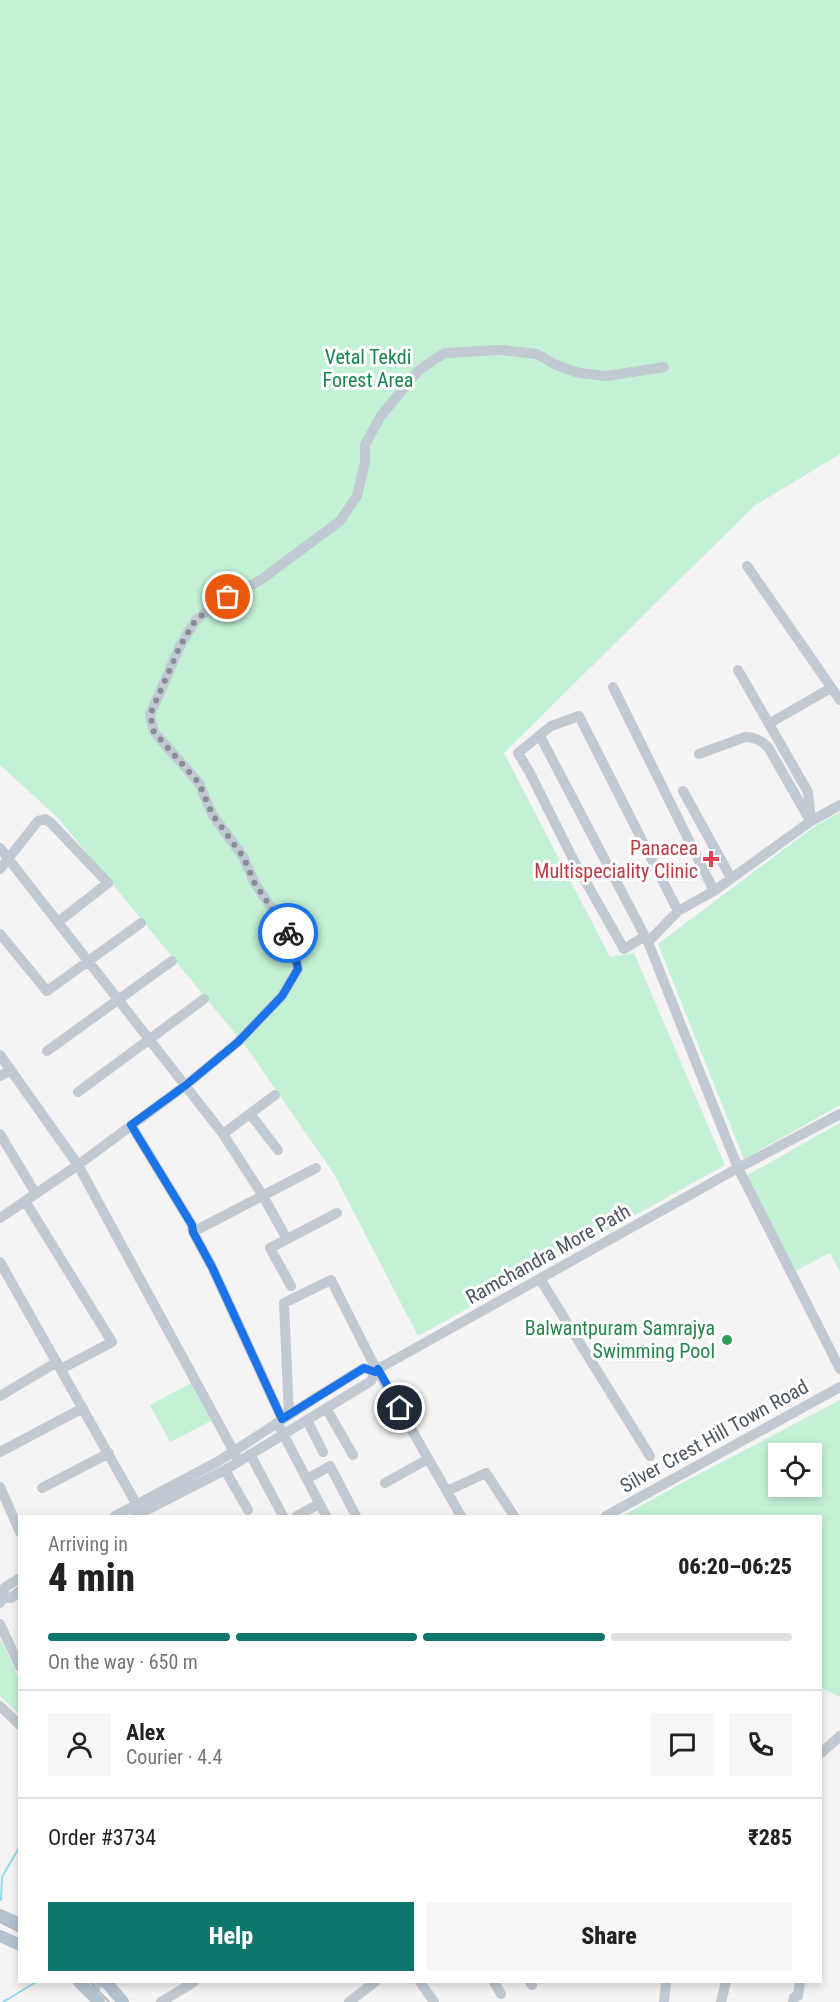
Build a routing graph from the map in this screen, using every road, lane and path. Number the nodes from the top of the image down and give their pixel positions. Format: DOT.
graph roads {
  1 [pos="664,367"];
  2 [pos="747,566"];
  3 [pos="738,670"];
  4 [pos="613,687"];
  5 [pos="831,688"];
  6 [pos="840,700"];
  7 [pos="770,723"];
  8 [pos="540,736"];
  9 [pos="699,754"];
  10 [pos="683,791"];
  11 [pos="840,805"];
  12 [pos="811,821"];
  13 [pos="0,848"];
  14 [pos="8,858"];
  15 [pos="0,869"];
  16 [pos="731,878"];
  17 [pos="714,891"];
  18 [pos="678,911"];
  19 [pos="58,922"];
  20 [pos="141,923"];
  21 [pos="0,934"];
  22 [pos="647,939"];
  23 [pos="89,961"];
  24 [pos="172,961"];
  25 [pos="204,999"];
  26 [pos="120,1000"];
  27 [pos="150,1039"];
  28 [pos="47,1051"];
  29 [pos="0,1055"];
  30 [pos="11,1070"];
  31 [pos="0,1076"];
  32 [pos="186,1085"];
  33 [pos="78,1092"];
  34 [pos="275,1095"];
  35 [pos="250,1114"];
  36 [pos="840,1114"];
  37 [pos="131,1125"];
  38 [pos="0,1134"];
  39 [pos="224,1134"];
  40 [pos="278,1150"];
  41 [pos="78,1165"];
  42 [pos="316,1168"];
  43 [pos="738,1168"];
  44 [pos="36,1194"];
  45 [pos="263,1196"];
  46 [pos="25,1201"];
  47 [pos="337,1213"];
  48 [pos="0,1218"];
  49 [pos="193,1232"];
  50 [pos="287,1239"];
  51 [pos="0,1262"];
  52 [pos="540,1279"];
  53 [pos="291,1286"];
  54 [pos="59,1365"];
  55 [pos="840,1369"];
  56 [pos="376,1370"];
  57 [pos="840,1387"];
  58 [pos="0,1396"];
  59 [pos="83,1408"];
  60 [pos="326,1408"];
  61 [pos="282,1419"];
  62 [pos="306,1420"];
  63 [pos="283,1434"];
  64 [pos="0,1452"];
  65 [pos="322,1452"];
  66 [pos="109,1453"];
  67 [pos="250,1454"];
  68 [pos="353,1455"];
  69 [pos="236,1456"];
  70 [pos="650,1456"];
  71 [pos="428,1459"];
  72 [pos="225,1470"];
  73 [pos="307,1479"];
  74 [pos="385,1483"];
  75 [pos="0,1487"];
  76 [pos="42,1488"];
  77 [pos="447,1491"];
  78 [pos="320,1504"];
  79 [pos="248,1510"];
  80 [pos="140,1512"];
  81 [pos="121,1515"];
  82 [pos="282,1515"];
  83 [pos="299,1515"];
  84 [pos="326,1515"];
  85 [pos="355,1515"];
  86 [pos="460,1515"];
  87 [pos="512,1515"];
  88 [pos="608,1515"];
  89 [pos="18,1528"];
  90 [pos="18,1579"];
  91 [pos="18,1593"];
  92 [pos="2,1600"];
  93 [pos="0,1624"];
  94 [pos="16,1652"];
  95 [pos="0,1706"];
  96 [pos="18,1723"];
  97 [pos="840,1736"];
  98 [pos="822,1752"];
  99 [pos="0,1915"];
  100 [pos="18,1923"];
  101 [pos="0,1936"];
  102 [pos="18,1945"];
  103 [pos="80,1983"];
  104 [pos="107,1983"];
  105 [pos="192,1983"];
  106 [pos="374,1983"];
  107 [pos="421,1983"];
  108 [pos="495,1983"];
  109 [pos="666,1983"];
  110 [pos="726,1983"];
  111 [pos="800,1983"];
  112 [pos="501,1994"];
  113 [pos="95,1997"];
  114 [pos="123,2002"];
  115 [pos="161,2002"];
  116 [pos="348,2002"];
  117 [pos="434,2002"];
  118 [pos="664,2002"];
  119 [pos="721,2002"];
  120 [pos="793,2002"];
  1 -- 32 [label="street"];
  2 -- 5 [label="street"];
  3 -- 7 [label="street"];
  4 -- 17 [label="street"];
  5 -- 6 [label="street"];
  5 -- 7 [label="street"];
  7 -- 12 [label="street"];
  8 -- 18 [label="street"];
  8 -- 22 [label="street"];
  8 -- 22 [label="street"];
  9 -- 12 [label="street"];
  10 -- 16 [label="street"];
  11 -- 12 [label="street"];
  12 -- 16 [label="street"];
  13 -- 14 [label="street"];
  14 -- 15 [label="street"];
  14 -- 19 [label="street"];
  14 -- 19 [label="street"];
  16 -- 17 [label="street"];
  17 -- 18 [label="street"];
  18 -- 22 [label="street"];
  19 -- 23 [label="street"];
  20 -- 23 [label="street"];
  21 -- 23 [label="street"];
  22 -- 43 [label="street"];
  23 -- 26 [label="street"];
  24 -- 26 [label="street"];
  25 -- 27 [label="street"];
  26 -- 27 [label="street"];
  26 -- 28 [label="street"];
  27 -- 32 [label="street"];
  27 -- 33 [label="street"];
  29 -- 30 [label="street"];
  30 -- 31 [label="street"];
  30 -- 41 [label="street"];
  32 -- 37 [label="street"];
  32 -- 39 [label="street"];
  34 -- 35 [label="street"];
  35 -- 39 [label="street"];
  35 -- 40 [label="street"];
  36 -- 43 [label="street, Ramchandra More Path"];
  37 -- 41 [label="street"];
  37 -- 49 [label="street"];
  38 -- 44 [label="street"];
  39 -- 45 [label="street"];
  41 -- 44 [label="street"];
  41 -- 69 [label="street"];
  42 -- 45 [label="street"];
  43 -- 52 [label="street, Ramchandra More Path"];
  43 -- 55 [label="street"];
  44 -- 46 [label="street"];
  45 -- 49 [label="street"];
  45 -- 50 [label="street"];
  46 -- 48 [label="street"];
  46 -- 54 [label="street"];
  47 -- 50 [label="street"];
  49 -- 61 [label="street"];
  50 -- 53 [label="street"];
  51 -- 54 [label="street"];
  52 -- 56 [label="street, Ramchandra More Path"];
  52 -- 70 [label="street"];
  54 -- 58 [label="street"];
  54 -- 59 [label="street"];
  56 -- 60 [label="street, Ramchandra More Path"];
  56 -- 61 [label="street, Ramchandra More Path"];
  56 -- 61 [label="street"];
  56 -- 71 [label="street"];
  57 -- 88 [label="street, Silver Crest Hill Town Road"];
  59 -- 64 [label="street"];
  59 -- 66 [label="street"];
  60 -- 62 [label="street, Ramchandra More Path"];
  60 -- 68 [label="street"];
  61 -- 63 [label="street"];
  61 -- 69 [label="street, Ramchandra More Path"];
  62 -- 63 [label="street, Ramchandra More Path"];
  62 -- 65 [label="street"];
  63 -- 67 [label="street, Ramchandra More Path"];
  63 -- 73 [label="street"];
  66 -- 76 [label="street"];
  66 -- 80 [label="street"];
  67 -- 69 [label="street, Ramchandra More Path"];
  67 -- 82 [label="street"];
  69 -- 72 [label="street, Ramchandra More Path"];
  69 -- 80 [label="street, Ramchandra More Path"];
  71 -- 74 [label="street"];
  71 -- 77 [label="street"];
  72 -- 79 [label="street"];
  72 -- 80 [label="street, Ramchandra More Path"];
  73 -- 78 [label="street"];
  73 -- 85 [label="street"];
  75 -- 89 [label="street"];
  77 -- 86 [label="street"];
  77 -- 87 [label="street"];
  78 -- 83 [label="street"];
  78 -- 84 [label="street"];
  80 -- 81 [label="street, Ramchandra More Path"];
  90 -- 92 [label="street"];
  91 -- 92 [label="street"];
  93 -- 94 [label="street"];
  95 -- 96 [label="street"];
  97 -- 98 [label="street"];
  99 -- 100 [label="main road"];
  101 -- 102 [label="main road"];
  103 -- 113 [label="main road"];
  104 -- 114 [label="main road"];
  105 -- 115 [label="street"];
  106 -- 116 [label="street"];
  107 -- 117 [label="street"];
  108 -- 112 [label="street"];
  109 -- 118 [label="street"];
  110 -- 119 [label="street"];
  111 -- 120 [label="street"];
}
